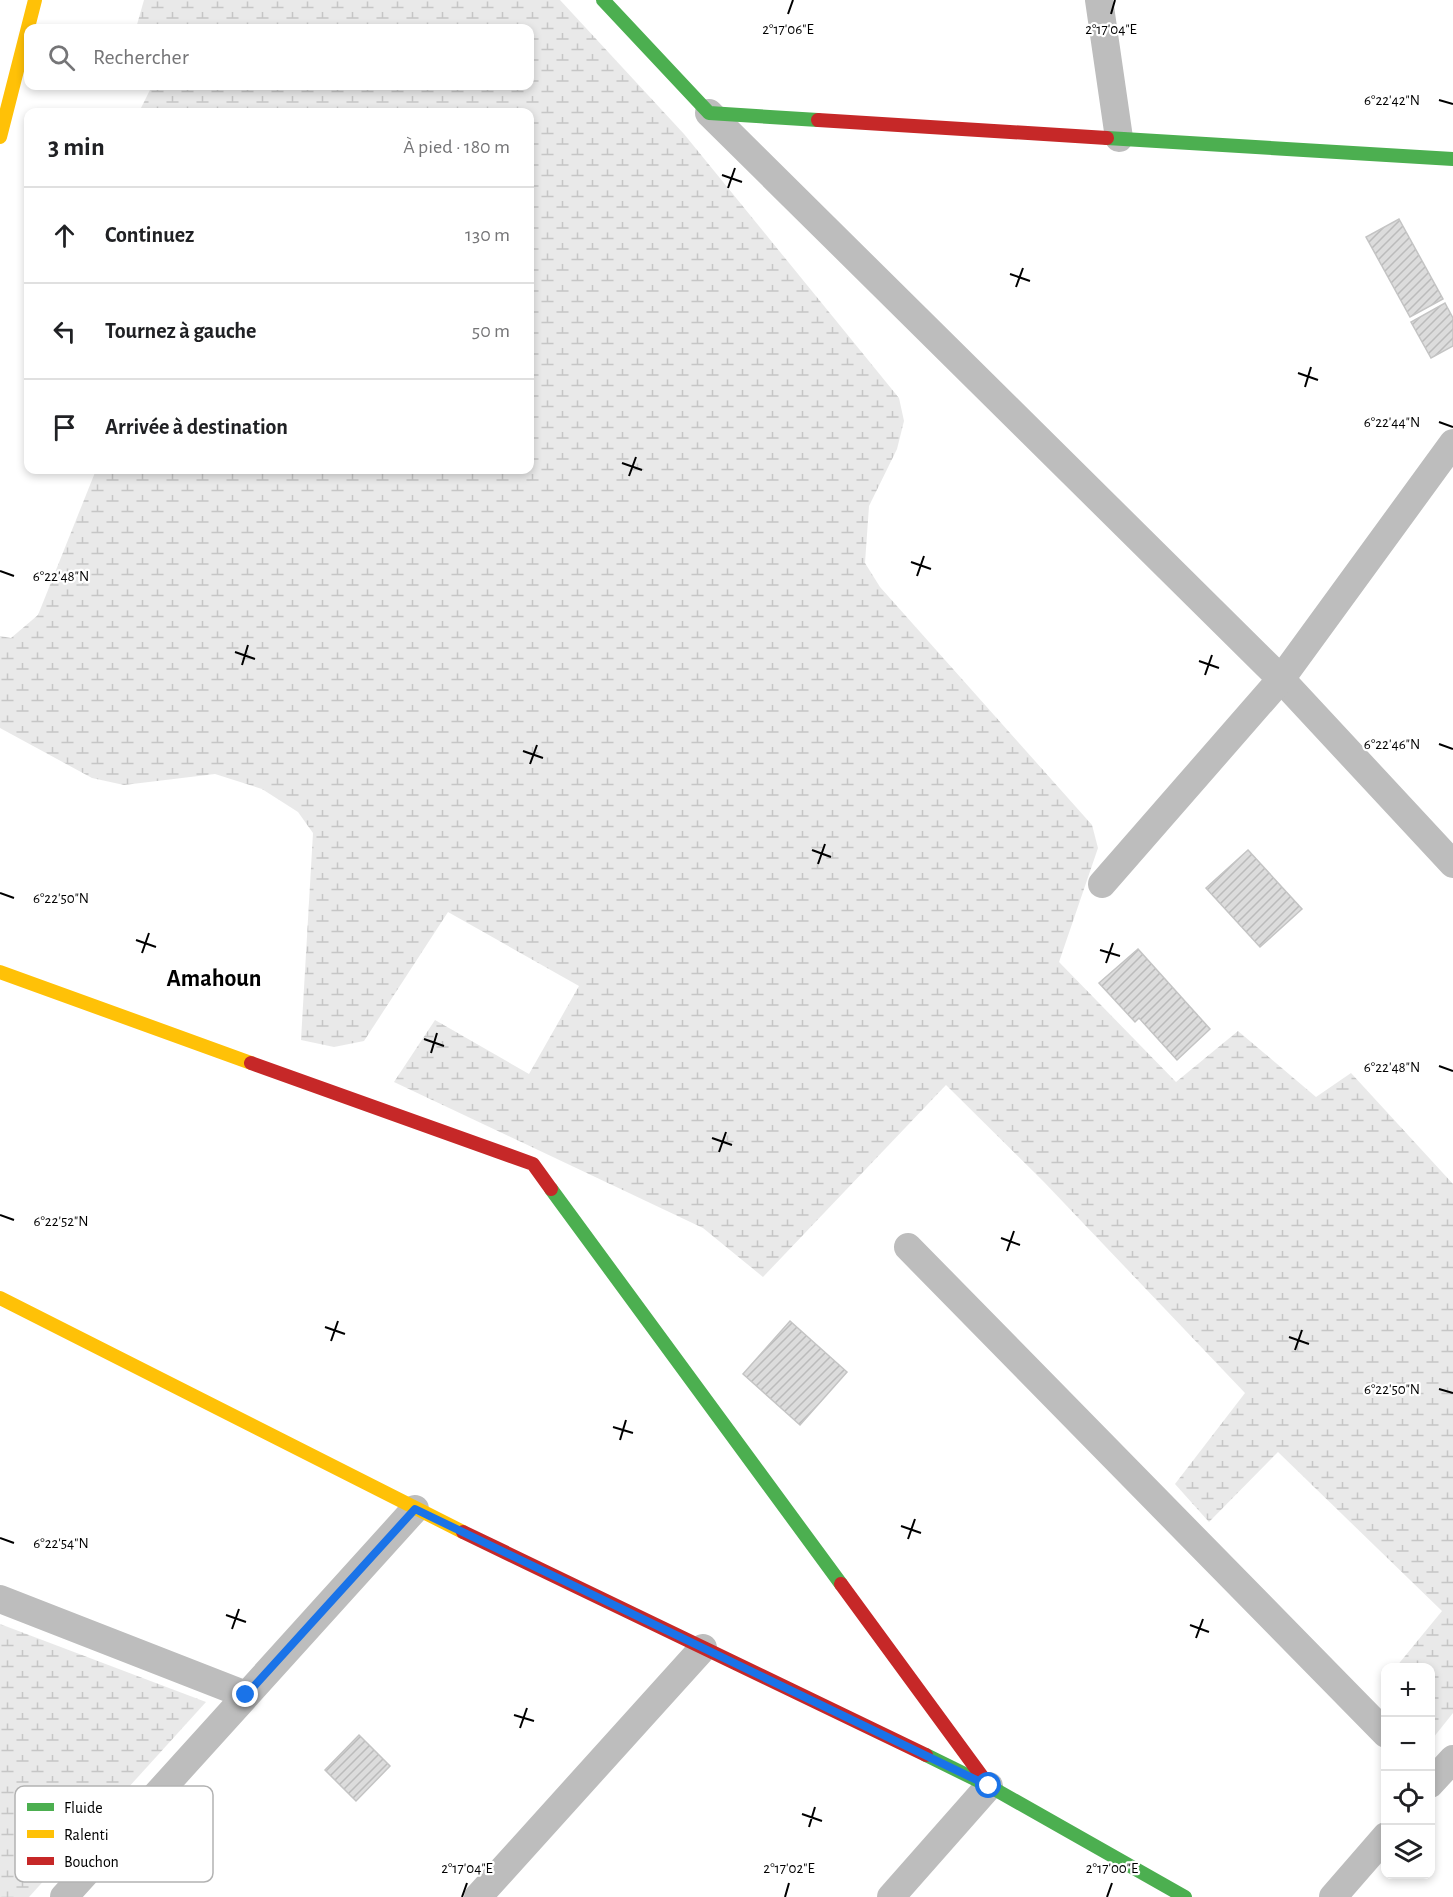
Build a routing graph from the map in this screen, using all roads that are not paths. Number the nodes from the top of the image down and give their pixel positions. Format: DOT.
graph roads {
  1 [pos="35,0"];
  2 [pos="603,0"];
  3 [pos="1099,0"];
  4 [pos="29,24"];
  5 [pos="24,43"];
  6 [pos="709,113"];
  7 [pos="0,136"];
  8 [pos="1119,138"];
  9 [pos="1453,159"];
  10 [pos="1453,443"];
  11 [pos="1281,679"];
  12 [pos="1453,864"];
  13 [pos="1102,884"];
  14 [pos="0,972"];
  15 [pos="908,1247"];
  16 [pos="0,1298"];
  17 [pos="415,1509"];
  18 [pos="0,1599"];
  19 [pos="703,1648"];
  20 [pos="246,1695"];
  21 [pos="1381,1729"];
  22 [pos="1453,1759"];
  23 [pos="1435,1778"];
  24 [pos="164,1786"];
  25 [pos="989,1786"];
  26 [pos="1381,1842"];
  27 [pos="78,1882"];
  28 [pos="64,1897"];
  29 [pos="478,1897"];
  30 [pos="891,1897"];
  31 [pos="1185,1897"];
  32 [pos="1333,1897"];
  1 -- 4 [label="street"];
  2 -- 6 [label="street"];
  3 -- 8 [label="street"];
  5 -- 7 [label="street"];
  6 -- 8 [label="street"];
  6 -- 11 [label="street"];
  8 -- 9 [label="street"];
  10 -- 11 [label="street"];
  11 -- 12 [label="street"];
  11 -- 13 [label="street"];
  14 -- 25 [label="street"];
  15 -- 21 [label="street"];
  16 -- 17 [label="street"];
  17 -- 19 [label="street"];
  17 -- 20 [label="street"];
  18 -- 20 [label="street"];
  19 -- 25 [label="street"];
  19 -- 29 [label="street"];
  20 -- 24 [label="street"];
  22 -- 23 [label="street"];
  25 -- 30 [label="street"];
  25 -- 31 [label="street"];
  26 -- 32 [label="street"];
  27 -- 28 [label="street"];
}
